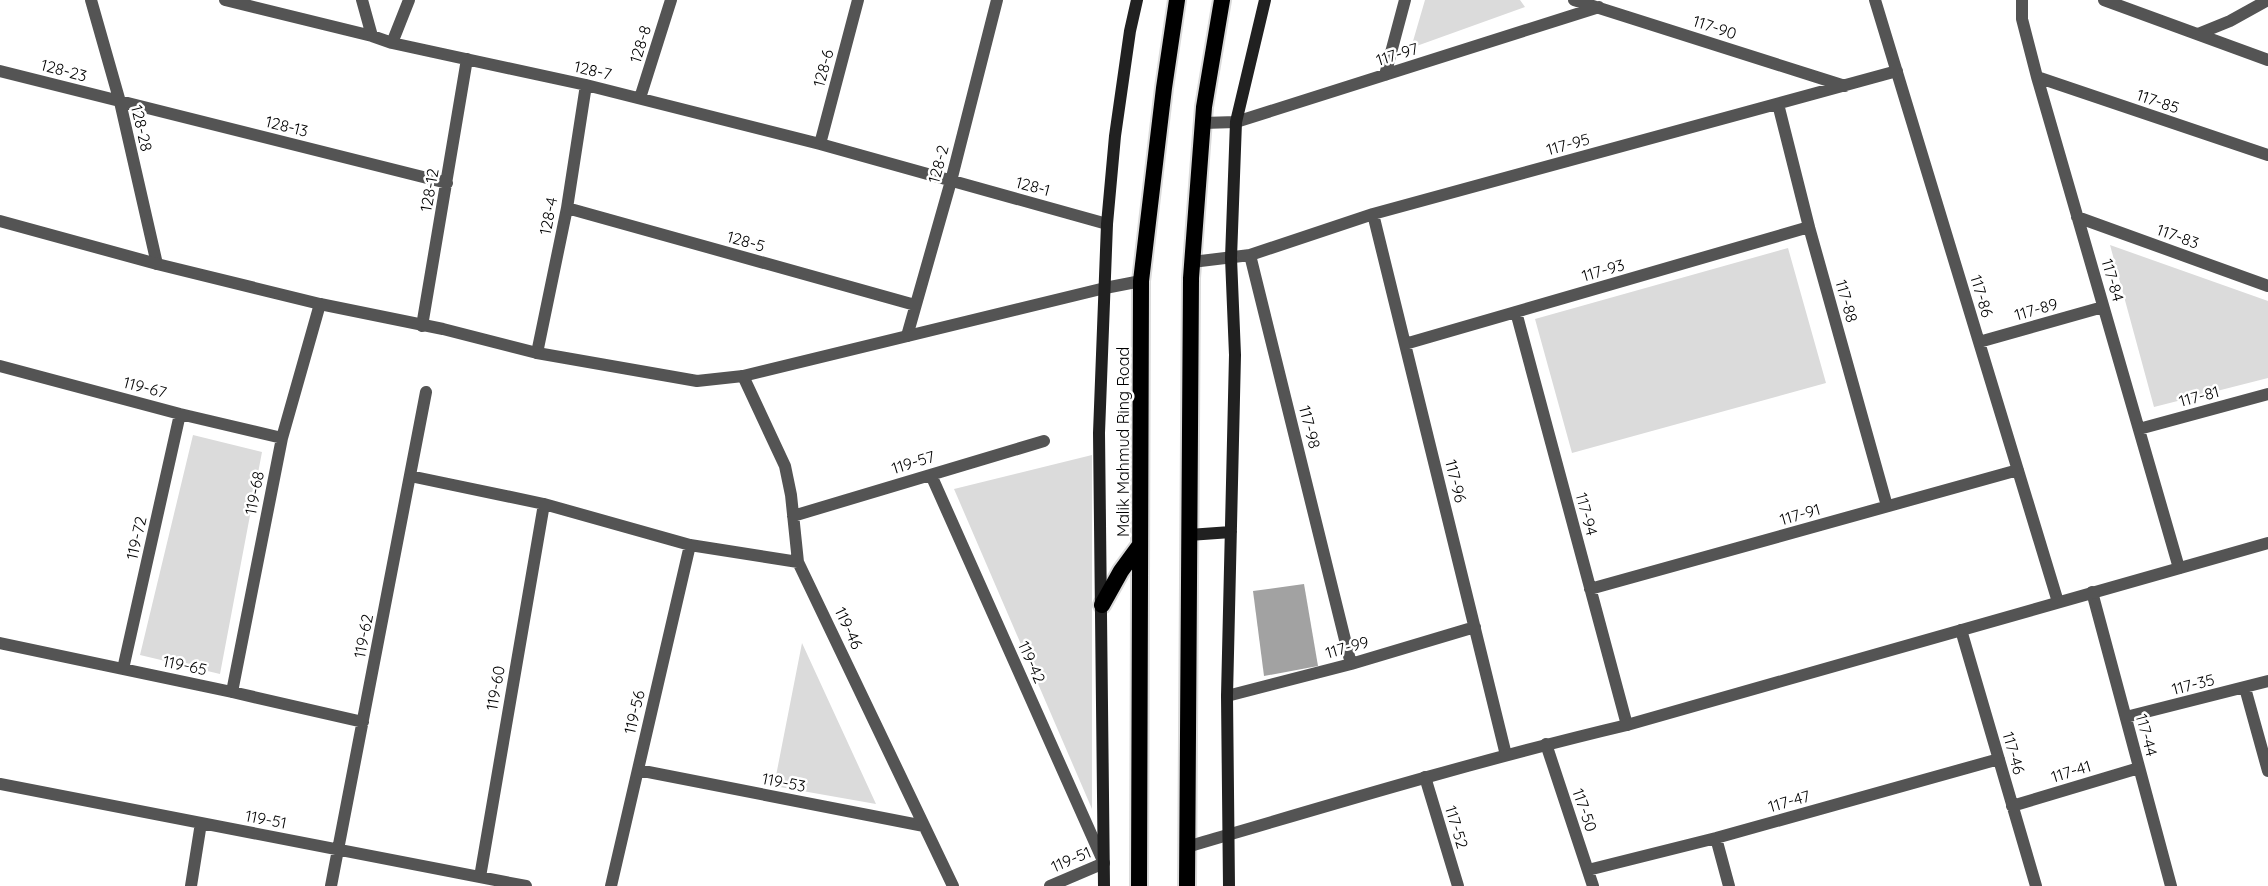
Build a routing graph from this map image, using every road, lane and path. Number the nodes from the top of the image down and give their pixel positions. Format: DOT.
graph roads {
  1 [pos="91,0"];
  2 [pos="227,0"];
  3 [pos="362,0"];
  4 [pos="409,0"];
  5 [pos="671,0"];
  6 [pos="858,0"];
  7 [pos="997,0"];
  8 [pos="1137,0"];
  9 [pos="1177,0"];
  10 [pos="1222,0"];
  11 [pos="1265,0"];
  12 [pos="1405,0"];
  13 [pos="1574,0"];
  14 [pos="1875,0"];
  15 [pos="2022,0"];
  16 [pos="2104,0"];
  17 [pos="2268,0"];
  18 [pos="1599,7"];
  19 [pos="2198,34"];
  20 [pos="372,36"];
  21 [pos="392,43"];
  22 [pos="467,59"];
  23 [pos="2268,60"];
  24 [pos="0,71"];
  25 [pos="1897,71"];
  26 [pos="1385,75"];
  27 [pos="2037,77"];
  28 [pos="586,84"];
  29 [pos="1845,86"];
  30 [pos="640,98"];
  31 [pos="120,102"];
  32 [pos="1778,104"];
  33 [pos="1236,122"];
  34 [pos="1203,123"];
  35 [pos="820,144"];
  36 [pos="2268,155"];
  37 [pos="951,181"];
  38 [pos="447,183"];
  39 [pos="567,208"];
  40 [pos="1373,214"];
  41 [pos="2077,217"];
  42 [pos="0,221"];
  43 [pos="1107,224"];
  44 [pos="1809,227"];
  45 [pos="1250,255"];
  46 [pos="1231,258"];
  47 [pos="1192,262"];
  48 [pos="157,264"];
  49 [pos="1142,281"];
  50 [pos="2268,286"];
  51 [pos="1105,288"];
  52 [pos="320,304"];
  53 [pos="915,305"];
  54 [pos="2103,307"];
  55 [pos="1516,312"];
  56 [pos="422,326"];
  57 [pos="907,336"];
  58 [pos="1979,342"];
  59 [pos="1405,344"];
  60 [pos="537,353"];
  61 [pos="0,366"];
  62 [pos="743,376"];
  63 [pos="426,392"];
  64 [pos="2268,394"];
  65 [pos="180,414"];
  66 [pos="2139,429"];
  67 [pos="282,438"];
  68 [pos="1044,441"];
  69 [pos="2018,470"];
  70 [pos="931,474"];
  71 [pos="410,476"];
  72 [pos="544,504"];
  73 [pos="1887,506"];
  74 [pos="792,516"];
  75 [pos="1231,532"];
  76 [pos="1189,535"];
  77 [pos="2268,543"];
  78 [pos="690,545"];
  79 [pos="1140,545"];
  80 [pos="798,562"];
  81 [pos="2179,568"];
  82 [pos="1590,589"];
  83 [pos="2092,592"];
  84 [pos="2058,602"];
  85 [pos="1102,605"];
  86 [pos="1475,627"];
  87 [pos="1961,630"];
  88 [pos="0,643"];
  89 [pos="1352,664"];
  90 [pos="123,669"];
  91 [pos="2268,681"];
  92 [pos="2246,688"];
  93 [pos="232,692"];
  94 [pos="1227,696"];
  95 [pos="2126,717"];
  96 [pos="363,722"];
  97 [pos="1627,725"];
  98 [pos="1546,744"];
  99 [pos="1506,755"];
  100 [pos="1999,759"];
  101 [pos="2139,768"];
  102 [pos="638,770"];
  103 [pos="2268,771"];
  104 [pos="1425,777"];
  105 [pos="0,784"];
  106 [pos="2012,806"];
  107 [pos="201,823"];
  108 [pos="924,826"];
  109 [pos="1229,835"];
  110 [pos="1716,838"];
  111 [pos="1187,847"];
  112 [pos="338,849"];
  113 [pos="1104,863"];
  114 [pos="1588,870"];
  115 [pos="480,877"];
  116 [pos="191,886"];
  117 [pos="332,886"];
  118 [pos="526,886"];
  119 [pos="611,886"];
  120 [pos="952,886"];
  121 [pos="1050,886"];
  122 [pos="1104,886"];
  123 [pos="1139,886"];
  124 [pos="1187,886"];
  125 [pos="1229,886"];
  126 [pos="1458,886"];
  127 [pos="1593,886"];
  128 [pos="1729,886"];
  129 [pos="2036,886"];
  130 [pos="2170,886"];
  1 -- 31 [label="street, 128-28"];
  2 -- 20 [label="street, 128-7"];
  3 -- 20 [label="street"];
  4 -- 21 [label="street"];
  5 -- 30 [label="street, 128-8"];
  6 -- 35 [label="street, 128-6"];
  7 -- 37 [label="street, 128-2"];
  8 -- 43 [label="main road"];
  9 -- 49 [label="highway, Malik Mahmud Ring Road"];
  10 -- 34 [label="highway"];
  11 -- 33 [label="main road"];
  12 -- 26 [label="street"];
  13 -- 18 [label="street, 117-90"];
  14 -- 25 [label="street, 117-86"];
  15 -- 27 [label="street, 117-84"];
  16 -- 19 [label="street"];
  17 -- 19 [label="street"];
  18 -- 26 [label="street, 117-97"];
  18 -- 29 [label="street, 117-90"];
  19 -- 23 [label="street"];
  20 -- 21 [label="street, 128-7"];
  21 -- 22 [label="street, 128-7"];
  22 -- 28 [label="street, 128-7"];
  22 -- 38 [label="street, 128-12"];
  24 -- 31 [label="street, 128-23"];
  25 -- 29 [label="street, 117-95"];
  25 -- 58 [label="street, 117-86"];
  26 -- 33 [label="street, 117-97"];
  27 -- 36 [label="street, 117-85"];
  27 -- 41 [label="street, 117-84"];
  28 -- 30 [label="street, 128-7"];
  28 -- 39 [label="street, 128-4"];
  29 -- 32 [label="street, 117-95"];
  30 -- 35 [label="street, 128-7"];
  31 -- 38 [label="street, 128-13"];
  31 -- 48 [label="street, 128-28"];
  32 -- 40 [label="street, 117-95"];
  32 -- 44 [label="street, 117-88"];
  33 -- 34 [label="street, 117-97"];
  33 -- 46 [label="main road"];
  34 -- 47 [label="highway"];
  35 -- 37 [label="street, 128-7"];
  37 -- 43 [label="street, 128-1"];
  37 -- 53 [label="street, 128-2"];
  38 -- 56 [label="street, 128-12"];
  39 -- 53 [label="street, 128-5"];
  39 -- 60 [label="street, 128-4"];
  40 -- 45 [label="street, 117-95"];
  40 -- 59 [label="street, 117-96"];
  41 -- 50 [label="street, 117-83"];
  41 -- 54 [label="street, 117-84"];
  42 -- 48 [label="street"];
  43 -- 51 [label="main road"];
  44 -- 55 [label="street, 117-93"];
  44 -- 73 [label="street, 117-88"];
  45 -- 46 [label="street"];
  45 -- 89 [label="street, 117-98"];
  46 -- 47 [label="street"];
  46 -- 75 [label="main road"];
  47 -- 76 [label="highway"];
  48 -- 52 [label="street"];
  49 -- 51 [label="street"];
  49 -- 79 [label="highway, Malik Mahmud Ring Road"];
  51 -- 57 [label="street"];
  51 -- 85 [label="main road"];
  52 -- 56 [label="street"];
  52 -- 67 [label="street, 119-68"];
  53 -- 57 [label="street, 128-2"];
  54 -- 58 [label="street, 117-89"];
  54 -- 66 [label="street, 117-84"];
  55 -- 59 [label="street, 117-93"];
  55 -- 82 [label="street, 117-94"];
  56 -- 60 [label="street"];
  57 -- 62 [label="street"];
  58 -- 69 [label="street, 117-86"];
  59 -- 86 [label="street, 117-96"];
  60 -- 62 [label="street"];
  61 -- 65 [label="street, 119-67"];
  62 -- 74 [label="street, 119-46"];
  63 -- 71 [label="street, 119-62"];
  64 -- 66 [label="street, 117-81"];
  65 -- 67 [label="street, 119-67"];
  65 -- 90 [label="street, 119-72"];
  66 -- 81 [label="street, 117-84"];
  67 -- 93 [label="street, 119-68"];
  68 -- 70 [label="street, 119-57"];
  69 -- 73 [label="street, 117-91"];
  69 -- 84 [label="street, 117-86"];
  70 -- 74 [label="street, 119-57"];
  70 -- 113 [label="street, 119-42"];
  71 -- 72 [label="street"];
  71 -- 96 [label="street, 119-62"];
  72 -- 78 [label="street"];
  72 -- 115 [label="street, 119-60"];
  73 -- 82 [label="street, 117-91"];
  74 -- 80 [label="street, 119-46"];
  75 -- 76 [label="main road"];
  75 -- 94 [label="main road"];
  76 -- 111 [label="highway"];
  77 -- 81 [label="street"];
  78 -- 80 [label="street"];
  78 -- 102 [label="street, 119-56"];
  79 -- 85 [label="highway"];
  79 -- 123 [label="highway, Malik Mahmud Ring Road"];
  80 -- 108 [label="street, 119-46"];
  81 -- 83 [label="street"];
  82 -- 97 [label="street, 117-94"];
  83 -- 84 [label="street"];
  83 -- 95 [label="street, 117-44"];
  84 -- 87 [label="street"];
  85 -- 113 [label="main road"];
  86 -- 89 [label="street, 117-99"];
  86 -- 99 [label="street, 117-96"];
  87 -- 97 [label="street"];
  87 -- 100 [label="street, 117-46"];
  88 -- 90 [label="street, 119-65"];
  89 -- 94 [label="street, 117-99"];
  90 -- 93 [label="street, 119-65"];
  91 -- 92 [label="street, 117-35"];
  92 -- 95 [label="street, 117-35"];
  92 -- 103 [label="street"];
  93 -- 96 [label="street, 119-65"];
  94 -- 109 [label="main road"];
  95 -- 101 [label="street, 117-44"];
  96 -- 112 [label="street, 119-62"];
  97 -- 98 [label="street"];
  98 -- 99 [label="street"];
  98 -- 114 [label="street, 117-50"];
  99 -- 104 [label="street"];
  100 -- 106 [label="street, 117-46"];
  100 -- 110 [label="street, 117-47"];
  101 -- 106 [label="street, 117-41"];
  101 -- 130 [label="street, 117-44"];
  102 -- 108 [label="street, 119-53"];
  102 -- 119 [label="street, 119-56"];
  104 -- 109 [label="street"];
  104 -- 126 [label="street, 117-52"];
  105 -- 107 [label="street, 119-51"];
  106 -- 129 [label="street, 117-46"];
  107 -- 112 [label="street, 119-51"];
  107 -- 116 [label="street"];
  108 -- 120 [label="street, 119-46"];
  109 -- 111 [label="street"];
  109 -- 125 [label="main road"];
  110 -- 114 [label="street, 117-47"];
  110 -- 128 [label="street"];
  111 -- 124 [label="highway"];
  112 -- 115 [label="street, 119-51"];
  112 -- 117 [label="street, 119-62"];
  113 -- 121 [label="street, 119-51"];
  113 -- 122 [label="main road"];
  114 -- 127 [label="street, 117-50"];
  115 -- 118 [label="street, 119-51"];
}
